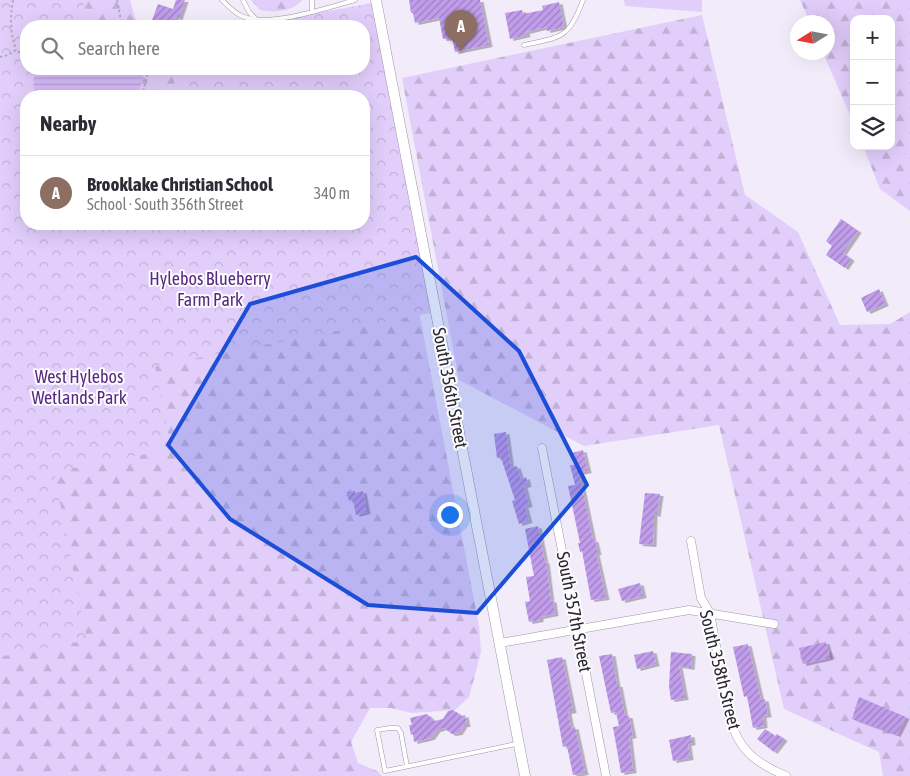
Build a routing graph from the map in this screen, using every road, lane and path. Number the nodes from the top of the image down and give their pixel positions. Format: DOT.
graph roads {
  1 [pos="13,0"];
  2 [pos="117,0"];
  3 [pos="222,0"];
  4 [pos="243,0"];
  5 [pos="312,0"];
  6 [pos="355,0"];
  7 [pos="376,0"];
  8 [pos="583,0"];
  9 [pos="343,1"];
  10 [pos="312,12"];
  11 [pos="256,19"];
  12 [pos="121,20"];
  13 [pos="524,44"];
  14 [pos="16,50"];
  15 [pos="20,53"];
  16 [pos="0,57"];
  17 [pos="147,75"];
  18 [pos="144,90"];
  19 [pos="542,448"];
  20 [pos="691,541"];
  21 [pos="710,613"];
  22 [pos="774,624"];
  23 [pos="578,630"];
  24 [pos="500,643"];
  25 [pos="519,743"];
  26 [pos="407,766"];
  27 [pos="525,776"];
  28 [pos="606,776"];
  29 [pos="786,776"];
  1 -- 14 [label="path"];
  2 -- 12 [label="path"];
  3 -- 11 [label="lane"];
  4 -- 11 [label="lane"];
  5 -- 10 [label="lane"];
  6 -- 9 [label="lane"];
  7 -- 24 [label="main road, South 356th Street"];
  8 -- 13 [label="lane"];
  9 -- 10 [label="lane"];
  10 -- 11 [label="lane"];
  14 -- 15 [label="path"];
  14 -- 16 [label="path"];
  17 -- 18 [label="path"];
  19 -- 23 [label="street, South 357th Street"];
  20 -- 21 [label="street, South 358th Street"];
  21 -- 22 [label="street"];
  21 -- 23 [label="street"];
  21 -- 29 [label="street, South 358th Street"];
  23 -- 24 [label="street"];
  23 -- 28 [label="street, South 357th Street"];
  24 -- 25 [label="main road, South 356th Street"];
  25 -- 26 [label="lane"];
  25 -- 27 [label="main road, South 356th Street"];
  26 -- 26 [label="lane"];
}
